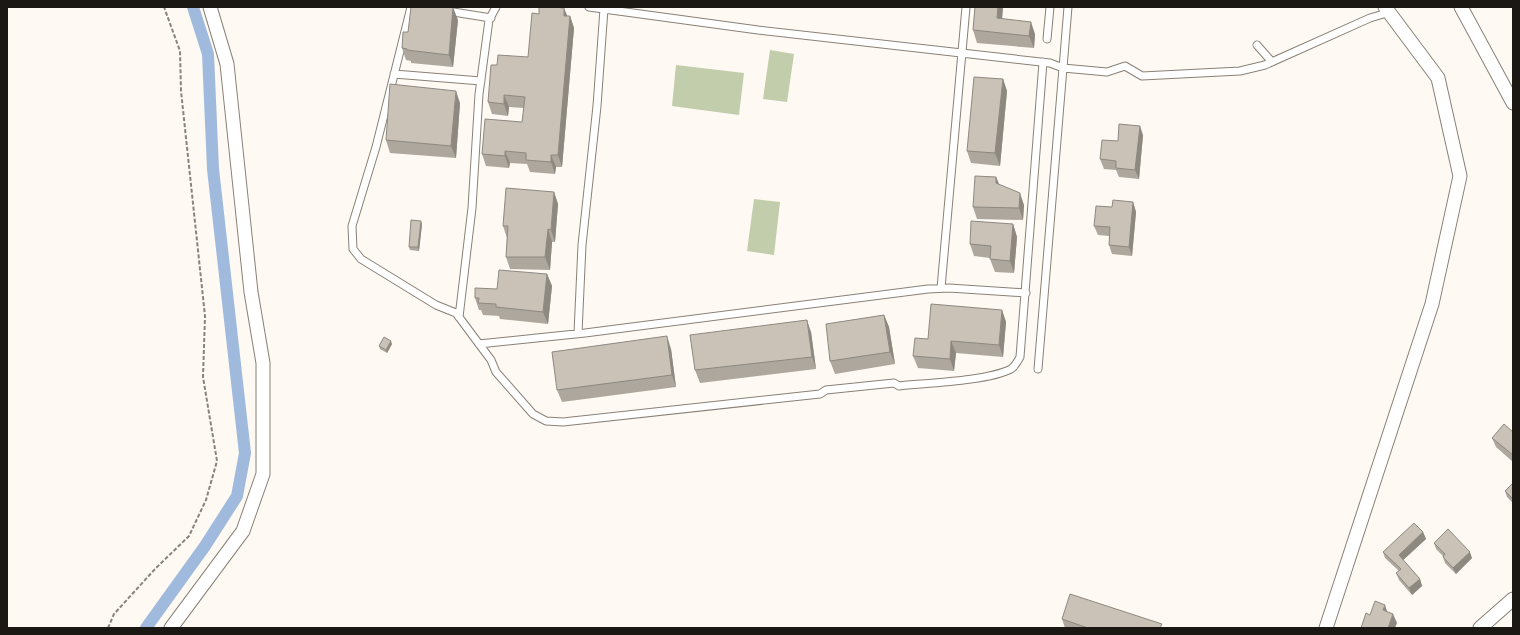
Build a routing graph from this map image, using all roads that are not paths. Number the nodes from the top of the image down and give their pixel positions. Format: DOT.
graph roads {
  1 [pos="210,7"];
  2 [pos="411,7"];
  3 [pos="496,7"];
  4 [pos="589,7"];
  5 [pos="966,7"];
  6 [pos="1050,7"];
  7 [pos="1068,7"];
  8 [pos="1462,7"];
  9 [pos="604,9"];
  10 [pos="1392,9"];
  11 [pos="438,10"];
  12 [pos="490,18"];
  13 [pos="1047,40"];
  14 [pos="1257,45"];
  15 [pos="962,53"];
  16 [pos="1043,62"];
  17 [pos="1272,62"];
  18 [pos="1063,68"];
  19 [pos="394,74"];
  20 [pos="481,81"];
  21 [pos="1513,103"];
  22 [pos="941,288"];
  23 [pos="1026,293"];
  24 [pos="459,317"];
  25 [pos="578,333"];
  26 [pos="479,344"];
  27 [pos="1038,370"];
  28 [pos="1513,598"];
  29 [pos="171,628"];
  30 [pos="1326,628"];
  31 [pos="1480,628"];
  1 -- 29 [label="street"];
  2 -- 19 [label="lane"];
  3 -- 12 [label="lane"];
  4 -- 9 [label="lane"];
  5 -- 15 [label="lane"];
  6 -- 13 [label="lane"];
  7 -- 18 [label="lane"];
  8 -- 21 [label="street"];
  9 -- 15 [label="lane"];
  9 -- 25 [label="lane"];
  10 -- 17 [label="lane"];
  10 -- 30 [label="street"];
  11 -- 12 [label="lane"];
  12 -- 20 [label="lane"];
  14 -- 17 [label="lane"];
  15 -- 16 [label="lane"];
  15 -- 22 [label="lane"];
  16 -- 18 [label="lane"];
  16 -- 23 [label="lane"];
  17 -- 18 [label="lane"];
  18 -- 27 [label="lane"];
  19 -- 20 [label="lane"];
  19 -- 24 [label="lane"];
  20 -- 24 [label="lane"];
  22 -- 23 [label="lane"];
  22 -- 25 [label="lane"];
  23 -- 26 [label="lane"];
  24 -- 26 [label="lane"];
  25 -- 26 [label="lane"];
  28 -- 31 [label="street"];
}
